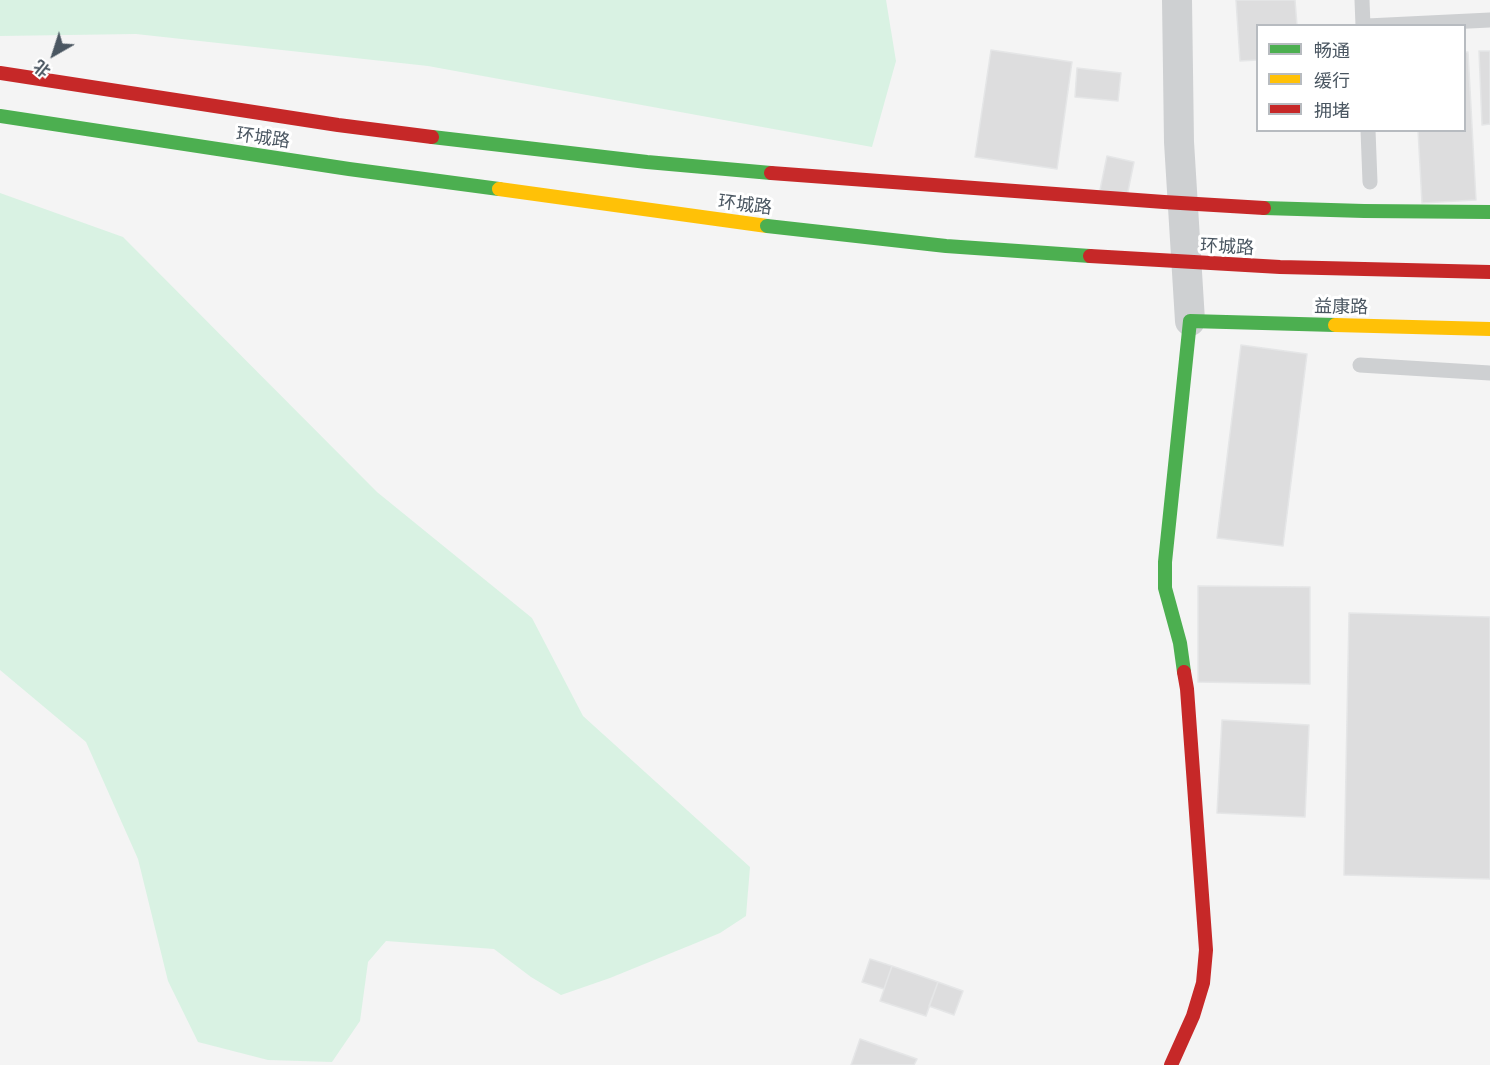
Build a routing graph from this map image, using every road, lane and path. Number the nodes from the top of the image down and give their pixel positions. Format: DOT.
graph roads {
  1 [pos="1177,0"];
  2 [pos="1362,0"];
  3 [pos="1490,20"];
  4 [pos="1365,24"];
  5 [pos="1407,24"];
  6 [pos="0,74"];
  7 [pos="0,116"];
  8 [pos="1368,132"];
  9 [pos="1370,182"];
  10 [pos="1490,212"];
  11 [pos="1490,272"];
  12 [pos="1190,321"];
  13 [pos="1490,328"];
  14 [pos="1360,365"];
  15 [pos="1490,373"];
  16 [pos="1171,1065"];
  1 -- 12 [label="street"];
  2 -- 4 [label="lane"];
  3 -- 5 [label="lane"];
  6 -- 10 [label="main road, 环城路, bridge"];
  7 -- 11 [label="main road, 环城路, bridge"];
  8 -- 9 [label="lane"];
  12 -- 13 [label="main road, 益康路"];
  12 -- 16 [label="main road"];
  14 -- 15 [label="lane"];
}
